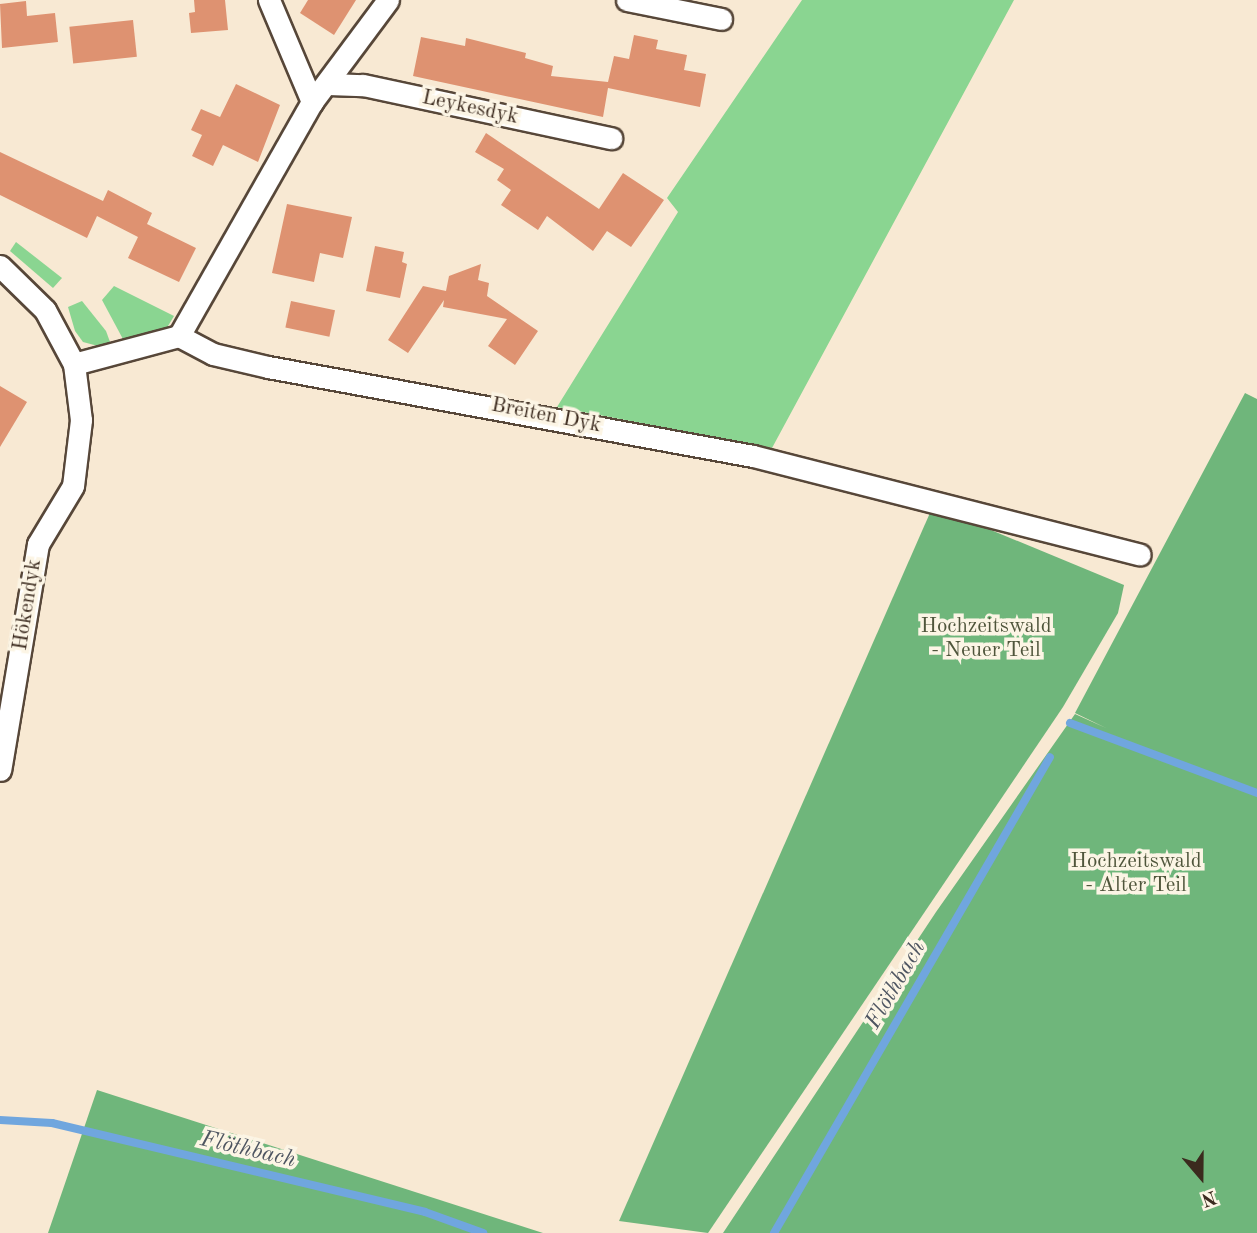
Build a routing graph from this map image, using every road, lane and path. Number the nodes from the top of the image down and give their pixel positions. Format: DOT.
graph roads {
  1 [pos="269,0"];
  2 [pos="388,0"];
  3 [pos="627,0"];
  4 [pos="721,19"];
  5 [pos="328,84"];
  6 [pos="312,102"];
  7 [pos="611,138"];
  8 [pos="0,266"];
  9 [pos="179,336"];
  10 [pos="74,364"];
  11 [pos="1140,555"];
  12 [pos="0,770"];
  1 -- 6 [label="street"];
  2 -- 5 [label="street"];
  3 -- 4 [label="street"];
  5 -- 6 [label="street"];
  5 -- 7 [label="street, Leykesdyk"];
  6 -- 9 [label="street"];
  8 -- 10 [label="street"];
  9 -- 10 [label="street"];
  9 -- 11 [label="street, Breiten Dyk"];
  10 -- 12 [label="street, Hökendyk"];
}
